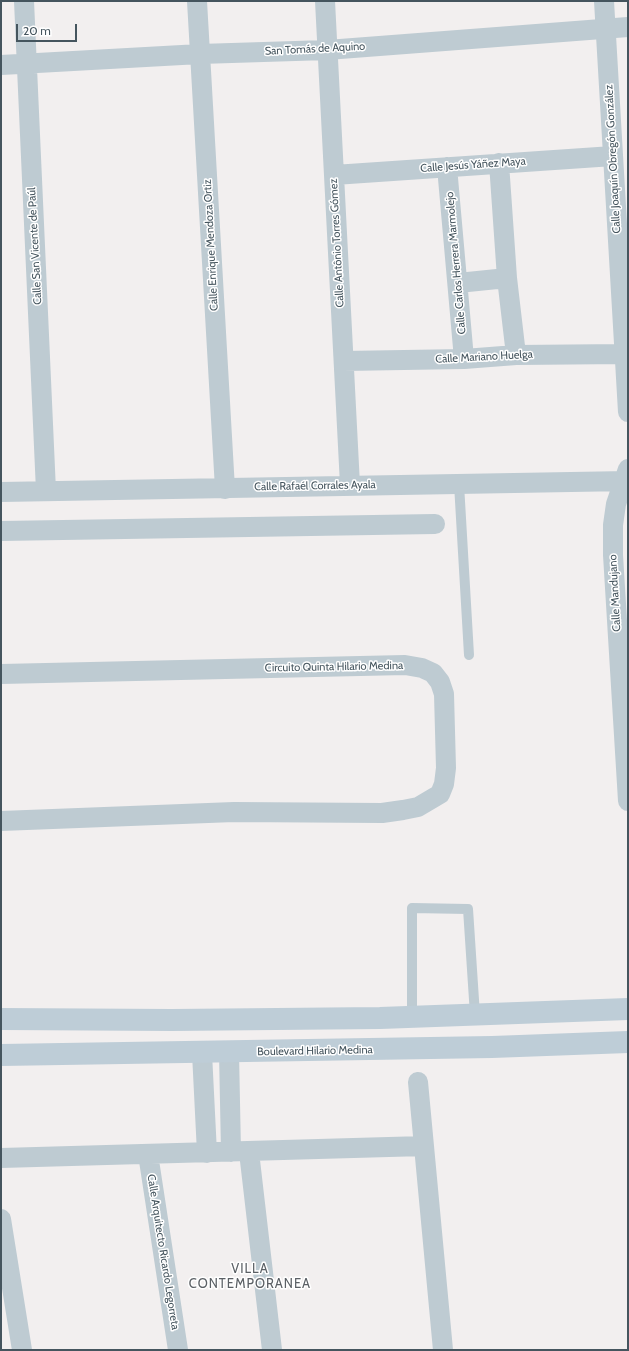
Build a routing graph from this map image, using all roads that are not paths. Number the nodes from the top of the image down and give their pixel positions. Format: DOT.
graph roads {
  1 [pos="24,1"];
  2 [pos="197,1"];
  3 [pos="325,1"];
  4 [pos="604,1"];
  5 [pos="628,27"];
  6 [pos="606,29"];
  7 [pos="327,50"];
  8 [pos="200,54"];
  9 [pos="26,63"];
  10 [pos="1,65"];
  11 [pos="613,156"];
  12 [pos="499,163"];
  13 [pos="447,166"];
  14 [pos="334,175"];
  15 [pos="507,278"];
  16 [pos="458,283"];
  17 [pos="624,354"];
  18 [pos="516,355"];
  19 [pos="464,359"];
  20 [pos="344,361"];
  21 [pos="628,412"];
  22 [pos="627,477"];
  23 [pos="459,484"];
  24 [pos="350,485"];
  25 [pos="226,489"];
  26 [pos="46,491"];
  27 [pos="1,492"];
  28 [pos="435,524"];
  29 [pos="1,531"];
  30 [pos="469,655"];
  31 [pos="1,674"];
  32 [pos="628,801"];
  33 [pos="1,821"];
  34 [pos="628,1008"];
  35 [pos="475,1015"];
  36 [pos="412,1017"];
  37 [pos="1,1019"];
  38 [pos="628,1042"];
  39 [pos="229,1052"];
  40 [pos="202,1053"];
  41 [pos="1,1055"];
  42 [pos="418,1082"];
  43 [pos="424,1146"];
  44 [pos="240,1152"];
  45 [pos="208,1153"];
  46 [pos="148,1154"];
  47 [pos="1,1158"];
  48 [pos="1,1219"];
  49 [pos="22,1350"];
  50 [pos="178,1350"];
  51 [pos="272,1350"];
  52 [pos="443,1350"];
  1 -- 9 [label="street, Calle San Vicente de Paúl"];
  2 -- 8 [label="street, Calle Enrique Mendoza Ortiz"];
  3 -- 7 [label="street, Calle Antônio Torres Gómez"];
  4 -- 6 [label="street, Calle Joaquín Obregón González"];
  5 -- 6 [label="street, San Tomás de Aquino"];
  6 -- 7 [label="street, San Tomás de Aquino"];
  6 -- 11 [label="street, Calle Joaquín Obregón González"];
  7 -- 8 [label="street, San Tomás de Aquino"];
  7 -- 14 [label="street, Calle Antônio Torres Gómez"];
  8 -- 9 [label="street, San Tomás de Aquino"];
  8 -- 25 [label="street, Calle Enrique Mendoza Ortiz"];
  9 -- 10 [label="street, San Tomás de Aquino"];
  9 -- 26 [label="street, Calle San Vicente de Paúl"];
  11 -- 12 [label="street, Calle Jesús Yáñez Maya"];
  11 -- 17 [label="street, Calle Joaquín Obregón González"];
  12 -- 13 [label="street, Calle Jesús Yáñez Maya"];
  12 -- 15 [label="street"];
  13 -- 14 [label="street, Calle Jesús Yáñez Maya"];
  13 -- 16 [label="street, Calle Carlos Herrera Marmolejo"];
  14 -- 20 [label="street, Calle Antônio Torres Gómez"];
  15 -- 16 [label="street"];
  15 -- 18 [label="street"];
  16 -- 19 [label="street, Calle Carlos Herrera Marmolejo"];
  17 -- 18 [label="street, Calle Mariano Huelga"];
  17 -- 21 [label="street, Calle Joaquín Obregón González"];
  18 -- 19 [label="street, Calle Mariano Huelga"];
  19 -- 20 [label="street, Calle Mariano Huelga"];
  20 -- 24 [label="street, Calle Antônio Torres Gómez"];
  22 -- 23 [label="street, Calle Rafaél Corrales Ayala"];
  22 -- 32 [label="street, Calle Mandujano"];
  23 -- 24 [label="street, Calle Rafaél Corrales Ayala"];
  23 -- 30 [label="lane"];
  24 -- 25 [label="street, Calle Rafaél Corrales Ayala"];
  25 -- 26 [label="street, Calle Rafaél Corrales Ayala"];
  26 -- 27 [label="street, Calle Rafaél Corrales Ayala"];
  28 -- 29 [label="street"];
  31 -- 33 [label="street, Circuito Quinta Hilario Medina"];
  34 -- 35 [label="main road"];
  35 -- 36 [label="main road"];
  35 -- 36 [label="lane"];
  36 -- 37 [label="main road"];
  38 -- 39 [label="main road, Boulevard Hilario Medina"];
  39 -- 40 [label="main road, Boulevard Hilario Medina"];
  39 -- 44 [label="street"];
  40 -- 41 [label="main road, Boulevard Hilario Medina"];
  40 -- 45 [label="street"];
  42 -- 43 [label="street"];
  43 -- 44 [label="street"];
  43 -- 52 [label="street"];
  44 -- 45 [label="street"];
  44 -- 51 [label="street"];
  45 -- 46 [label="street"];
  46 -- 47 [label="street"];
  46 -- 50 [label="street, Calle Arquitecto Ricardo Legorreta"];
  48 -- 49 [label="street"];
}
